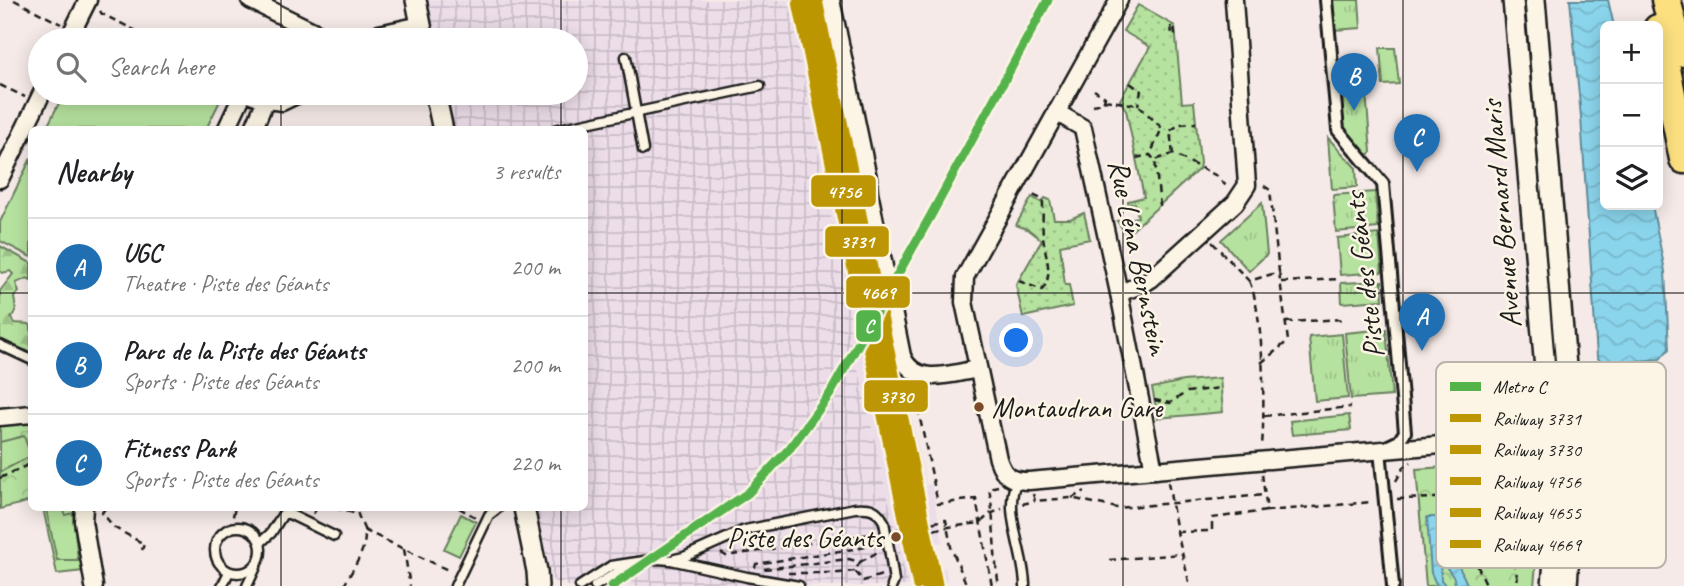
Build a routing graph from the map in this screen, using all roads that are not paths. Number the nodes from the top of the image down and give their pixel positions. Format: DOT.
graph roads {
  1 [pos="250,0"];
  2 [pos="416,0"];
  3 [pos="831,0"];
  4 [pos="1119,0"];
  5 [pos="1234,0"];
  6 [pos="1326,0"];
  7 [pos="1513,0"];
  8 [pos="1535,0"];
  9 [pos="1654,0"];
  10 [pos="1666,0"];
  11 [pos="94,4"];
  12 [pos="1657,21"];
  13 [pos="75,28"];
  14 [pos="307,28"];
  15 [pos="422,28"];
  16 [pos="1663,53"];
  17 [pos="626,57"];
  18 [pos="1684,68"];
  19 [pos="760,86"];
  20 [pos="36,105"];
  21 [pos="238,105"];
  22 [pos="264,105"];
  23 [pos="438,105"];
  24 [pos="1056,112"];
  25 [pos="636,113"];
  26 [pos="228,126"];
  27 [pos="255,126"];
  28 [pos="442,126"];
  29 [pos="573,126"];
  30 [pos="643,150"];
  31 [pos="1684,159"];
  32 [pos="0,178"];
  33 [pos="1119,293"];
  34 [pos="0,345"];
  35 [pos="28,358"];
  36 [pos="1543,362"];
  37 [pos="1566,362"];
  38 [pos="978,369"];
  39 [pos="28,414"];
  40 [pos="0,417"];
  41 [pos="1436,445"];
  42 [pos="1380,450"];
  43 [pos="1160,469"];
  44 [pos="1023,481"];
  45 [pos="83,511"];
  46 [pos="495,511"];
  47 [pos="525,511"];
  48 [pos="334,536"];
  49 [pos="260,543"];
  50 [pos="671,560"];
  51 [pos="259,561"];
  52 [pos="636,562"];
  53 [pos="1553,568"];
  54 [pos="1568,568"];
  55 [pos="229,572"];
  56 [pos="540,581"];
  57 [pos="747,582"];
  58 [pos="94,586"];
  59 [pos="222,586"];
  60 [pos="247,586"];
  61 [pos="455,586"];
  62 [pos="580,586"];
  63 [pos="595,586"];
  64 [pos="799,586"];
  65 [pos="892,586"];
  66 [pos="1025,586"];
  67 [pos="1393,586"];
  68 [pos="1552,586"];
  69 [pos="1567,586"];
  1 -- 14 [label="street"];
  2 -- 15 [label="street"];
  3 -- 38 [label="street"];
  4 -- 24 [label="street"];
  5 -- 33 [label="street"];
  6 -- 42 [label="street, Piste des Géants"];
  7 -- 36 [label="street, Avenue Bernard Maris"];
  8 -- 37 [label="street, Avenue Bernard Maris"];
  9 -- 12 [label="highway"];
  10 -- 18 [label="highway"];
  11 -- 13 [label="street"];
  16 -- 31 [label="highway"];
  17 -- 25 [label="lane"];
  19 -- 25 [label="lane"];
  20 -- 32 [label="street"];
  21 -- 26 [label="street"];
  22 -- 27 [label="street"];
  23 -- 28 [label="street"];
  24 -- 33 [label="street, Rue Léna Bernstein"];
  24 -- 38 [label="street"];
  25 -- 29 [label="lane"];
  25 -- 30 [label="lane"];
  33 -- 43 [label="street, Rue Léna Bernstein"];
  34 -- 35 [label="lane"];
  38 -- 44 [label="street"];
  39 -- 40 [label="street"];
  41 -- 42 [label="street"];
  42 -- 43 [label="street"];
  42 -- 67 [label="street"];
  43 -- 44 [label="street"];
  44 -- 66 [label="lane"];
  45 -- 58 [label="street"];
  46 -- 61 [label="lane"];
  47 -- 56 [label="street"];
  48 -- 49 [label="lane"];
  49 -- 51 [label="lane"];
  49 -- 55 [label="lane"];
  50 -- 52 [label="lane"];
  50 -- 57 [label="lane"];
  50 -- 65 [label="lane, bridge"];
  51 -- 55 [label="lane"];
  51 -- 60 [label="lane"];
  52 -- 62 [label="lane"];
  52 -- 63 [label="lane"];
  53 -- 68 [label="street"];
  54 -- 69 [label="street"];
  55 -- 59 [label="lane"];
  57 -- 64 [label="lane"];
}
